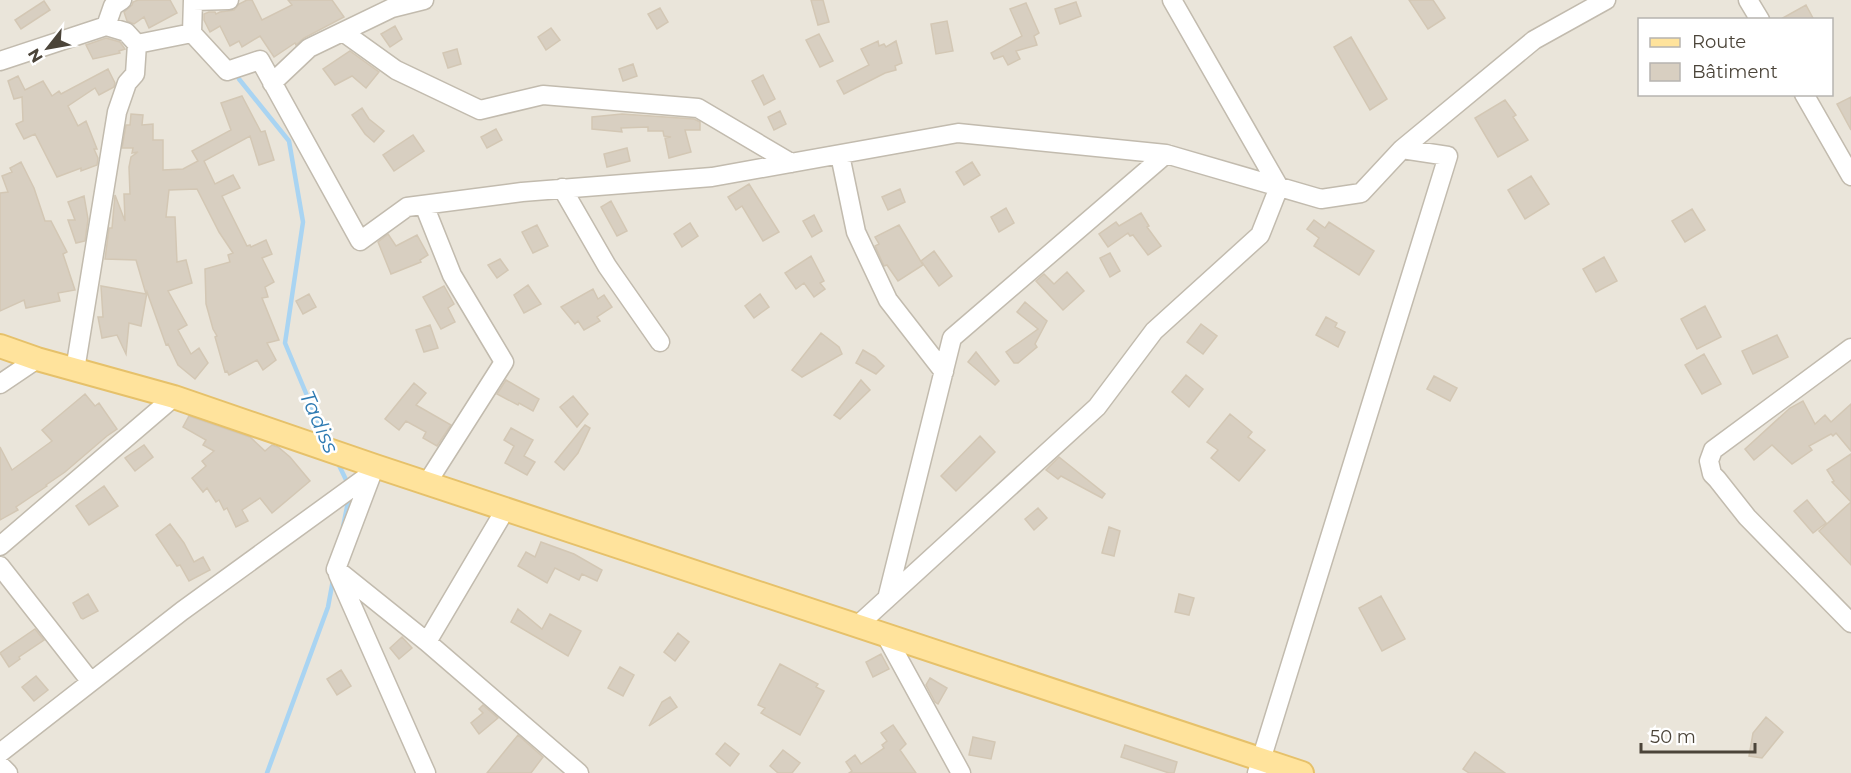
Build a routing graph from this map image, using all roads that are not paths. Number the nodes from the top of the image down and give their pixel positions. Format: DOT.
graph roads {
  1 [pos="122,0"];
  2 [pos="193,0"];
  3 [pos="230,0"];
  4 [pos="424,0"];
  5 [pos="1172,0"];
  6 [pos="1606,0"];
  7 [pos="1748,0"];
  8 [pos="374,8"];
  9 [pos="1759,18"];
  10 [pos="106,26"];
  11 [pos="343,32"];
  12 [pos="192,33"];
  13 [pos="137,44"];
  14 [pos="0,61"];
  15 [pos="272,83"];
  16 [pos="1805,96"];
  17 [pos="1402,149"];
  18 [pos="840,154"];
  19 [pos="1166,154"];
  20 [pos="791,163"];
  21 [pos="1851,176"];
  22 [pos="1279,187"];
  23 [pos="562,188"];
  24 [pos="424,205"];
  25 [pos="660,342"];
  26 [pos="0,346"];
  27 [pos="1851,348"];
  28 [pos="37,359"];
  29 [pos="75,370"];
  30 [pos="944,372"];
  31 [pos="0,384"];
  32 [pos="174,397"];
  33 [pos="374,470"];
  34 [pos="427,483"];
  35 [pos="505,510"];
  36 [pos="0,546"];
  37 [pos="0,566"];
  38 [pos="336,569"];
  39 [pos="887,599"];
  40 [pos="1851,623"];
  41 [pos="857,626"];
  42 [pos="886,636"];
  43 [pos="427,642"];
  44 [pos="91,682"];
  45 [pos="0,753"];
  46 [pos="0,765"];
  47 [pos="1259,766"];
  48 [pos="8,773"];
  49 [pos="426,773"];
  50 [pos="579,773"];
  51 [pos="962,773"];
  52 [pos="1302,773"];
  1 -- 10 [label="street"];
  2 -- 3 [label="street"];
  2 -- 12 [label="street"];
  4 -- 8 [label="street"];
  5 -- 22 [label="street"];
  6 -- 17 [label="street"];
  7 -- 9 [label="street"];
  8 -- 11 [label="street"];
  10 -- 13 [label="street"];
  10 -- 14 [label="street"];
  11 -- 15 [label="street"];
  11 -- 20 [label="street"];
  12 -- 13 [label="street"];
  12 -- 15 [label="street"];
  13 -- 29 [label="street"];
  15 -- 24 [label="street"];
  16 -- 21 [label="street"];
  17 -- 22 [label="street"];
  17 -- 47 [label="street"];
  18 -- 19 [label="street"];
  18 -- 20 [label="street"];
  18 -- 30 [label="street"];
  19 -- 22 [label="street"];
  19 -- 30 [label="street"];
  20 -- 23 [label="street"];
  22 -- 39 [label="street"];
  23 -- 24 [label="street"];
  23 -- 25 [label="street"];
  24 -- 34 [label="street"];
  26 -- 28 [label="main road"];
  27 -- 40 [label="street"];
  28 -- 29 [label="main road"];
  28 -- 31 [label="street"];
  29 -- 32 [label="main road"];
  30 -- 39 [label="street"];
  32 -- 33 [label="main road"];
  32 -- 36 [label="street"];
  33 -- 34 [label="main road"];
  33 -- 38 [label="street"];
  33 -- 44 [label="street"];
  34 -- 35 [label="main road"];
  35 -- 41 [label="main road"];
  35 -- 43 [label="street"];
  37 -- 44 [label="street"];
  38 -- 43 [label="street"];
  38 -- 49 [label="street"];
  39 -- 41 [label="street"];
  41 -- 42 [label="main road"];
  42 -- 47 [label="main road"];
  42 -- 51 [label="street"];
  43 -- 50 [label="street"];
  44 -- 45 [label="street"];
  46 -- 48 [label="street"];
  47 -- 52 [label="main road"];
}
